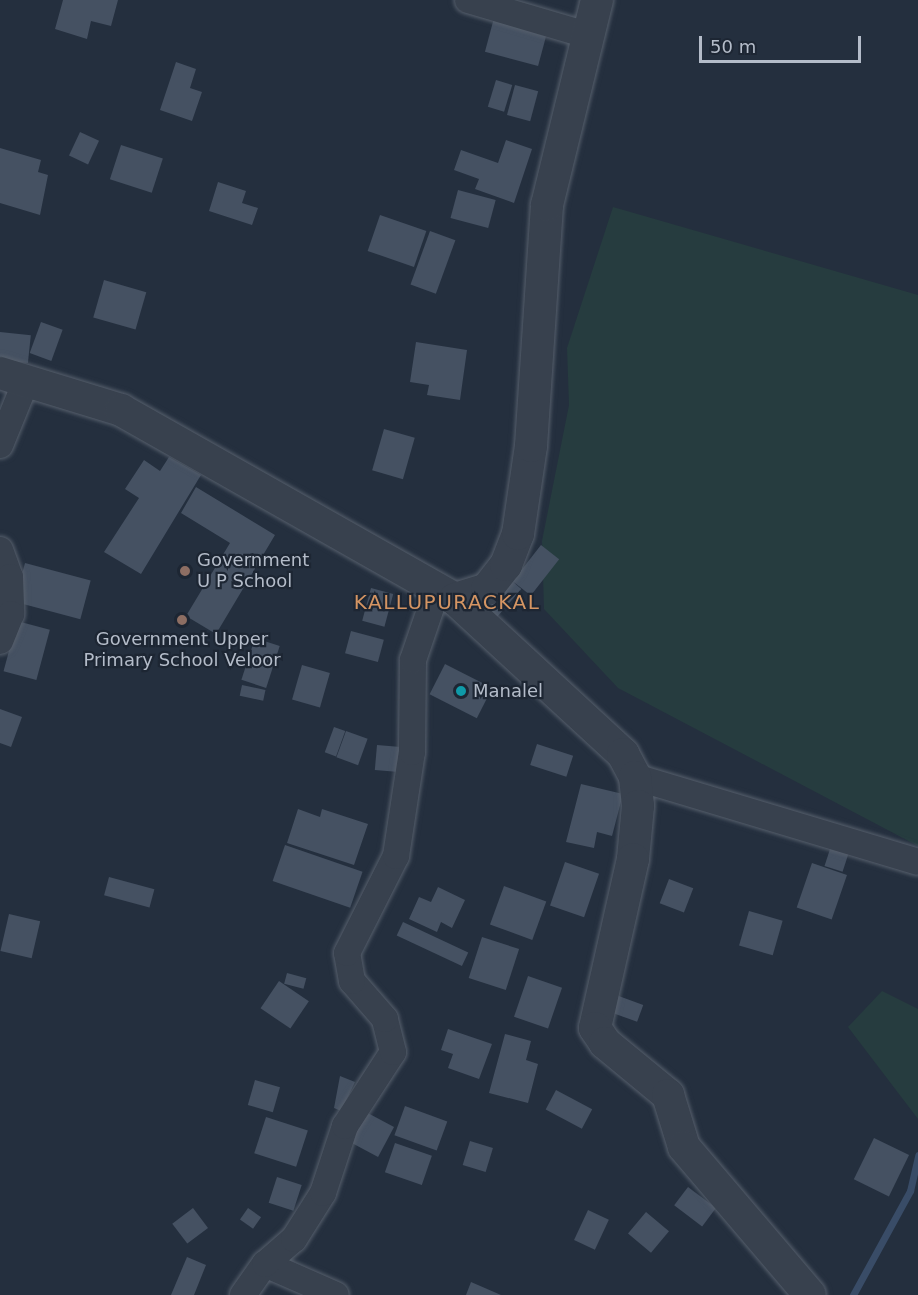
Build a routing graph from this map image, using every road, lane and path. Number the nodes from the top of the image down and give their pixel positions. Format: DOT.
graph roads {
  1 [pos="468,0"];
  2 [pos="597,0"];
  3 [pos="590,36"];
  4 [pos="13,376"];
  5 [pos="0,445"];
  6 [pos="0,550"];
  7 [pos="445,596"];
  8 [pos="0,641"];
  9 [pos="635,777"];
  10 [pos="918,862"];
  11 [pos="265,1264"];
  12 [pos="243,1295"];
  13 [pos="336,1295"];
  14 [pos="810,1295"];
  1 -- 3 [label="street"];
  2 -- 3 [label="street"];
  3 -- 7 [label="street"];
  4 -- 5 [label="street"];
  4 -- 7 [label="street"];
  6 -- 8 [label="street"];
  7 -- 9 [label="street"];
  7 -- 11 [label="street"];
  9 -- 10 [label="street"];
  9 -- 14 [label="street"];
  11 -- 12 [label="street"];
  11 -- 13 [label="street"];
}
